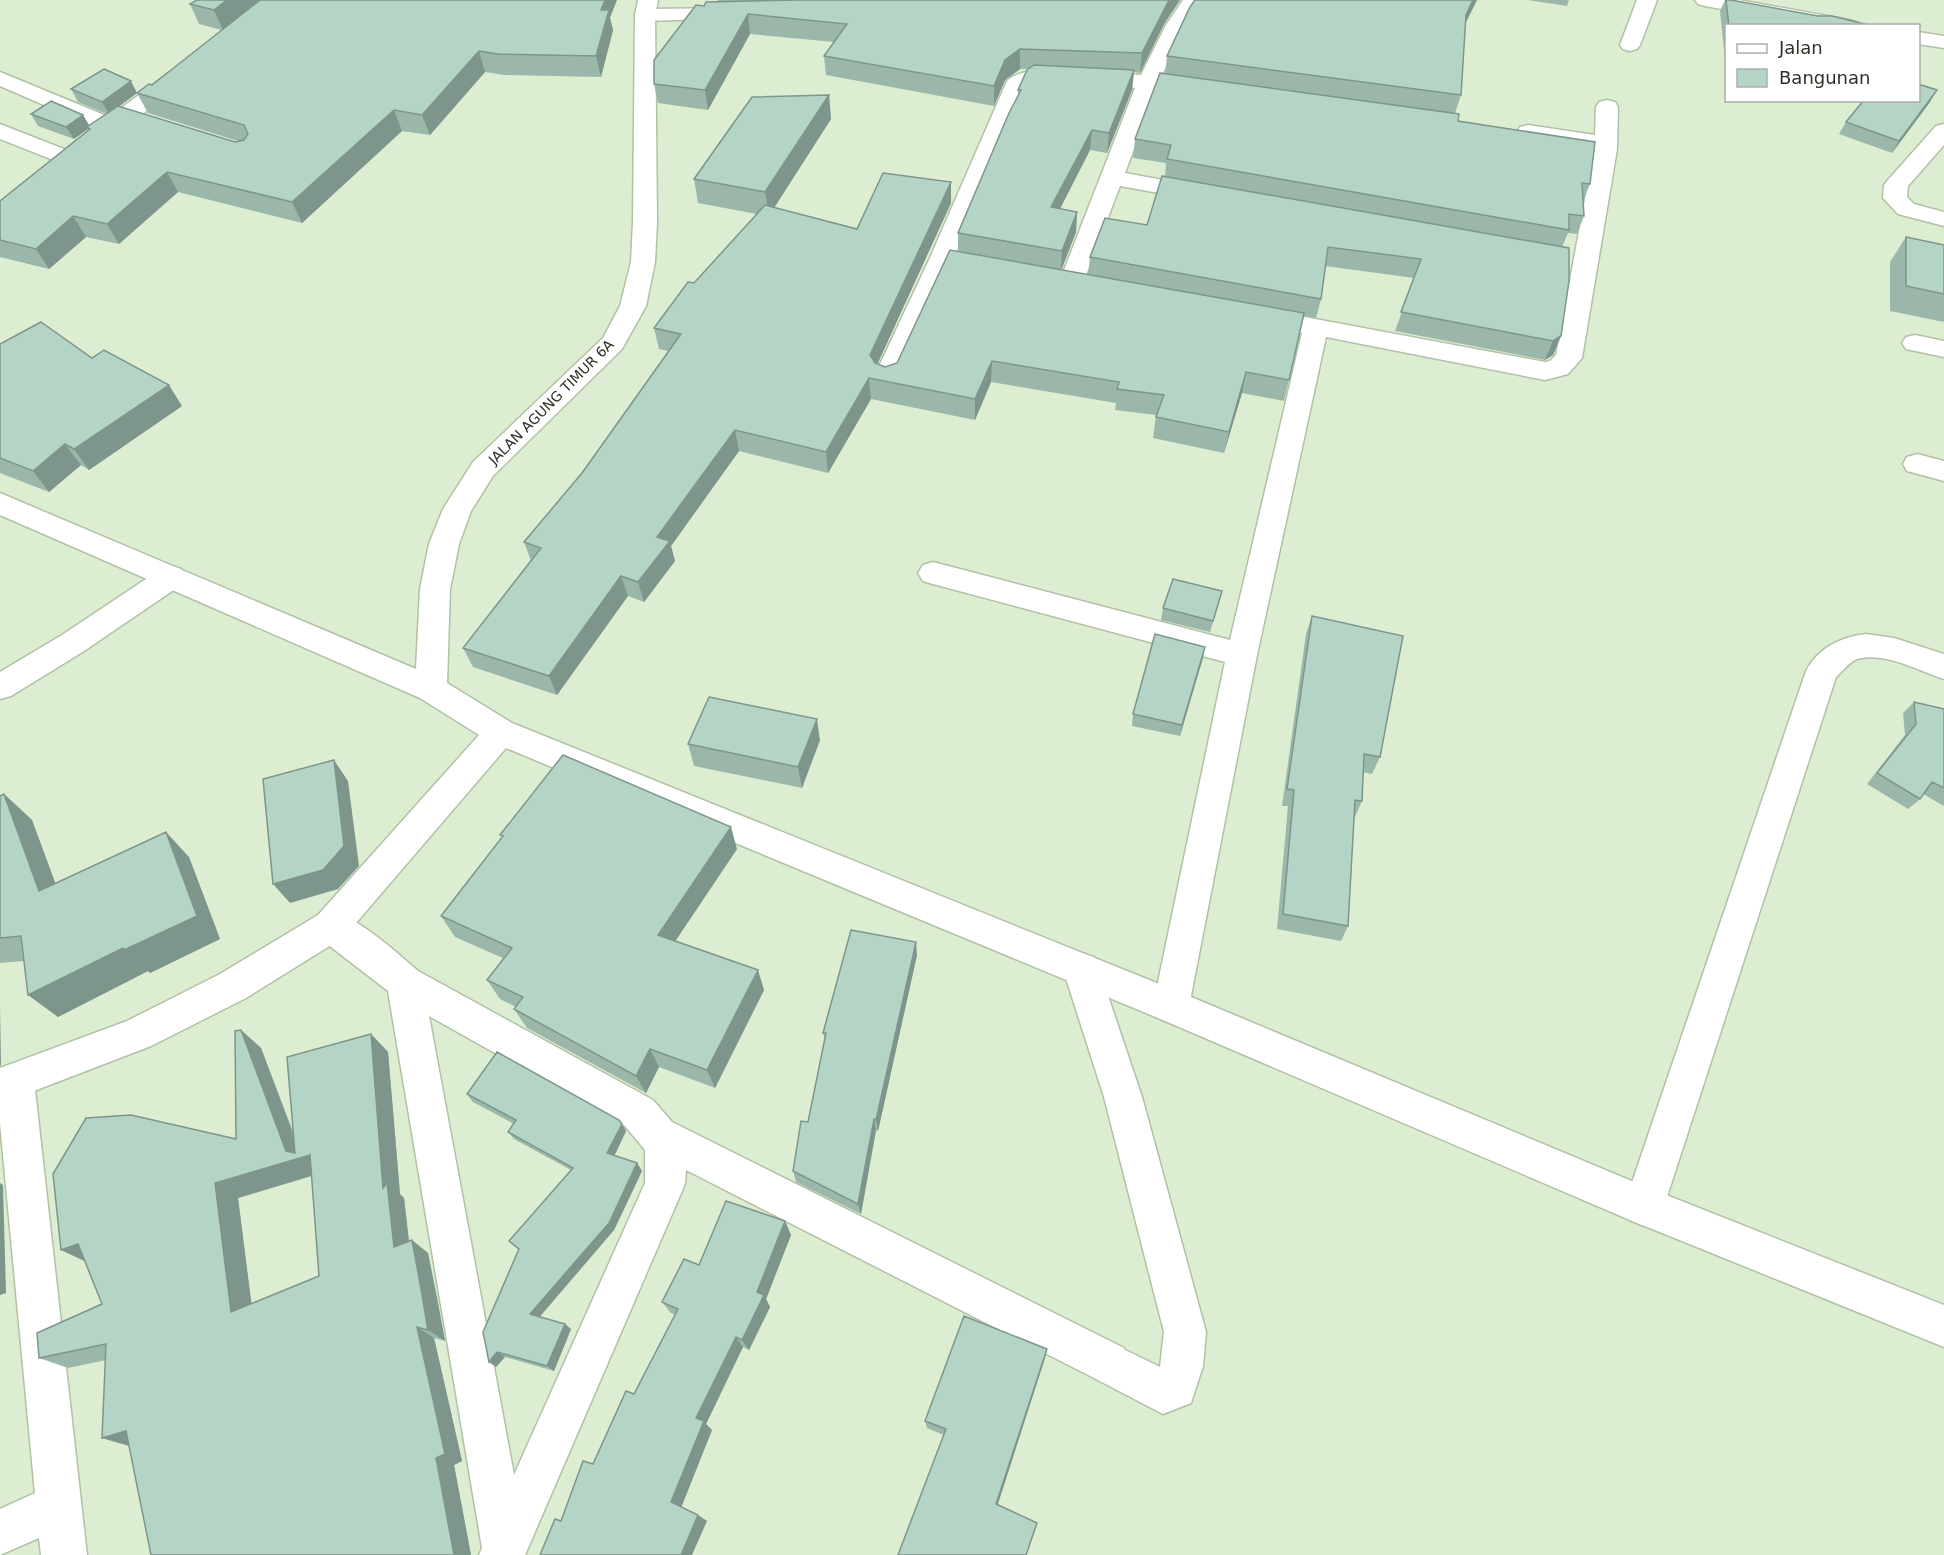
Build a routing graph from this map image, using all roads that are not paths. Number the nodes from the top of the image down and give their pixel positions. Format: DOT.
graph roads {
  1 [pos="1193,0"];
  2 [pos="1647,0"];
  3 [pos="1705,0"];
  4 [pos="647,8"];
  5 [pos="749,14"];
  6 [pos="1838,24"];
  7 [pos="1920,38"];
  8 [pos="1944,42"];
  9 [pos="1630,45"];
  10 [pos="198,62"];
  11 [pos="0,78"];
  12 [pos="1148,82"];
  13 [pos="1219,91"];
  14 [pos="1607,107"];
  15 [pos="118,121"];
  16 [pos="148,123"];
  17 [pos="1503,129"];
  18 [pos="1944,130"];
  19 [pos="0,131"];
  20 [pos="1606,149"];
  21 [pos="66,158"];
  22 [pos="47,170"];
  23 [pos="1111,177"];
  24 [pos="1227,198"];
  25 [pos="1944,219"];
  26 [pos="1563,258"];
  27 [pos="1586,262"];
  28 [pos="1071,283"];
  29 [pos="1234,312"];
  30 [pos="1316,327"];
  31 [pos="1915,343"];
  32 [pos="1944,349"];
  33 [pos="887,377"];
  34 [pos="1917,464"];
  35 [pos="1944,471"];
  36 [pos="0,503"];
  37 [pos="933,573"];
  38 [pos="171,577"];
  39 [pos="1242,655"];
  40 [pos="1944,667"];
  41 [pos="0,687"];
  42 [pos="431,689"];
  43 [pos="501,732"];
  44 [pos="336,931"];
  45 [pos="1081,969"];
  46 [pos="395,974"];
  47 [pos="1171,1006"];
  48 [pos="7,1083"];
  49 [pos="661,1137"];
  50 [pos="1644,1206"];
  51 [pos="1944,1326"];
  52 [pos="57,1506"];
  53 [pos="0,1533"];
  54 [pos="503,1552"];
  55 [pos="64,1555"];
  1 -- 12 [label="street"];
  2 -- 9 [label="street"];
  3 -- 6 [label="street"];
  4 -- 5 [label="street"];
  4 -- 42 [label="street, JALAN AGUNG TIMUR 6A"];
  7 -- 8 [label="street"];
  10 -- 15 [label="street"];
  11 -- 15 [label="street"];
  12 -- 13 [label="street"];
  12 -- 23 [label="street"];
  12 -- 33 [label="street"];
  14 -- 20 [label="street"];
  15 -- 16 [label="street"];
  15 -- 21 [label="street"];
  17 -- 20 [label="street"];
  18 -- 25 [label="street"];
  19 -- 21 [label="street"];
  20 -- 27 [label="street"];
  21 -- 22 [label="street"];
  23 -- 24 [label="street"];
  23 -- 28 [label="street"];
  26 -- 27 [label="street"];
  27 -- 30 [label="street"];
  29 -- 30 [label="street"];
  30 -- 39 [label="street"];
  31 -- 32 [label="street"];
  34 -- 35 [label="street"];
  36 -- 38 [label="street"];
  37 -- 39 [label="street"];
  38 -- 41 [label="street"];
  38 -- 42 [label="street"];
  39 -- 47 [label="street"];
  40 -- 50 [label="street"];
  42 -- 43 [label="street"];
  43 -- 44 [label="street"];
  43 -- 45 [label="street"];
  44 -- 46 [label="street"];
  44 -- 48 [label="street"];
  45 -- 47 [label="street"];
  45 -- 49 [label="street"];
  46 -- 49 [label="street"];
  46 -- 54 [label="street"];
  47 -- 50 [label="street"];
  48 -- 52 [label="street"];
  49 -- 54 [label="street"];
  50 -- 51 [label="street"];
  52 -- 53 [label="street"];
  52 -- 55 [label="street"];
}
